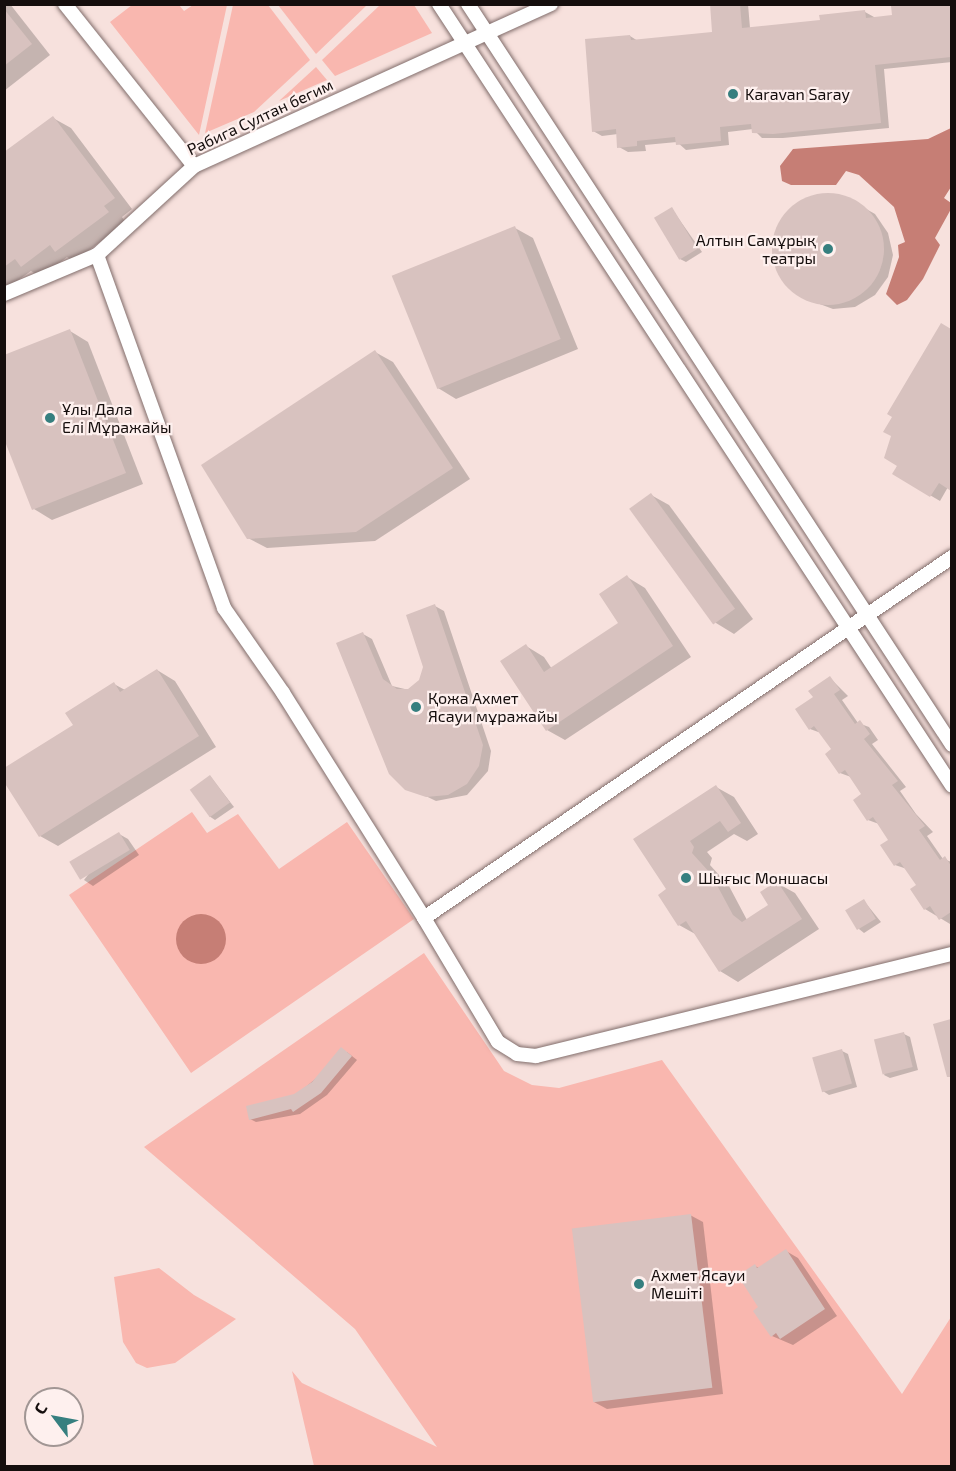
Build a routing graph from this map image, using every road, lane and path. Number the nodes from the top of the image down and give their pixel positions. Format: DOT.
graph roads {
  1 [pos="65,4"];
  2 [pos="439,4"];
  3 [pos="468,4"];
  4 [pos="551,4"];
  5 [pos="487,33"];
  6 [pos="464,42"];
  7 [pos="194,166"];
  8 [pos="96,255"];
  9 [pos="4,294"];
  10 [pos="951,557"];
  11 [pos="866,614"];
  12 [pos="847,626"];
  13 [pos="951,745"];
  14 [pos="951,786"];
  15 [pos="424,918"];
  16 [pos="951,954"];
  1 -- 7 [label="street"];
  2 -- 6 [label="street"];
  3 -- 5 [label="street"];
  4 -- 5 [label="street, Рабига Султан бегим"];
  5 -- 6 [label="street, Рабига Султан бегим"];
  5 -- 11 [label="street"];
  6 -- 7 [label="street, Рабига Султан бегим"];
  6 -- 12 [label="street"];
  7 -- 8 [label="street, Рабига Султан бегим"];
  8 -- 9 [label="street, Рабига Султан бегим"];
  8 -- 15 [label="street"];
  10 -- 11 [label="street"];
  11 -- 12 [label="street"];
  11 -- 13 [label="street"];
  12 -- 14 [label="street"];
  12 -- 15 [label="street"];
  15 -- 16 [label="street"];
}
